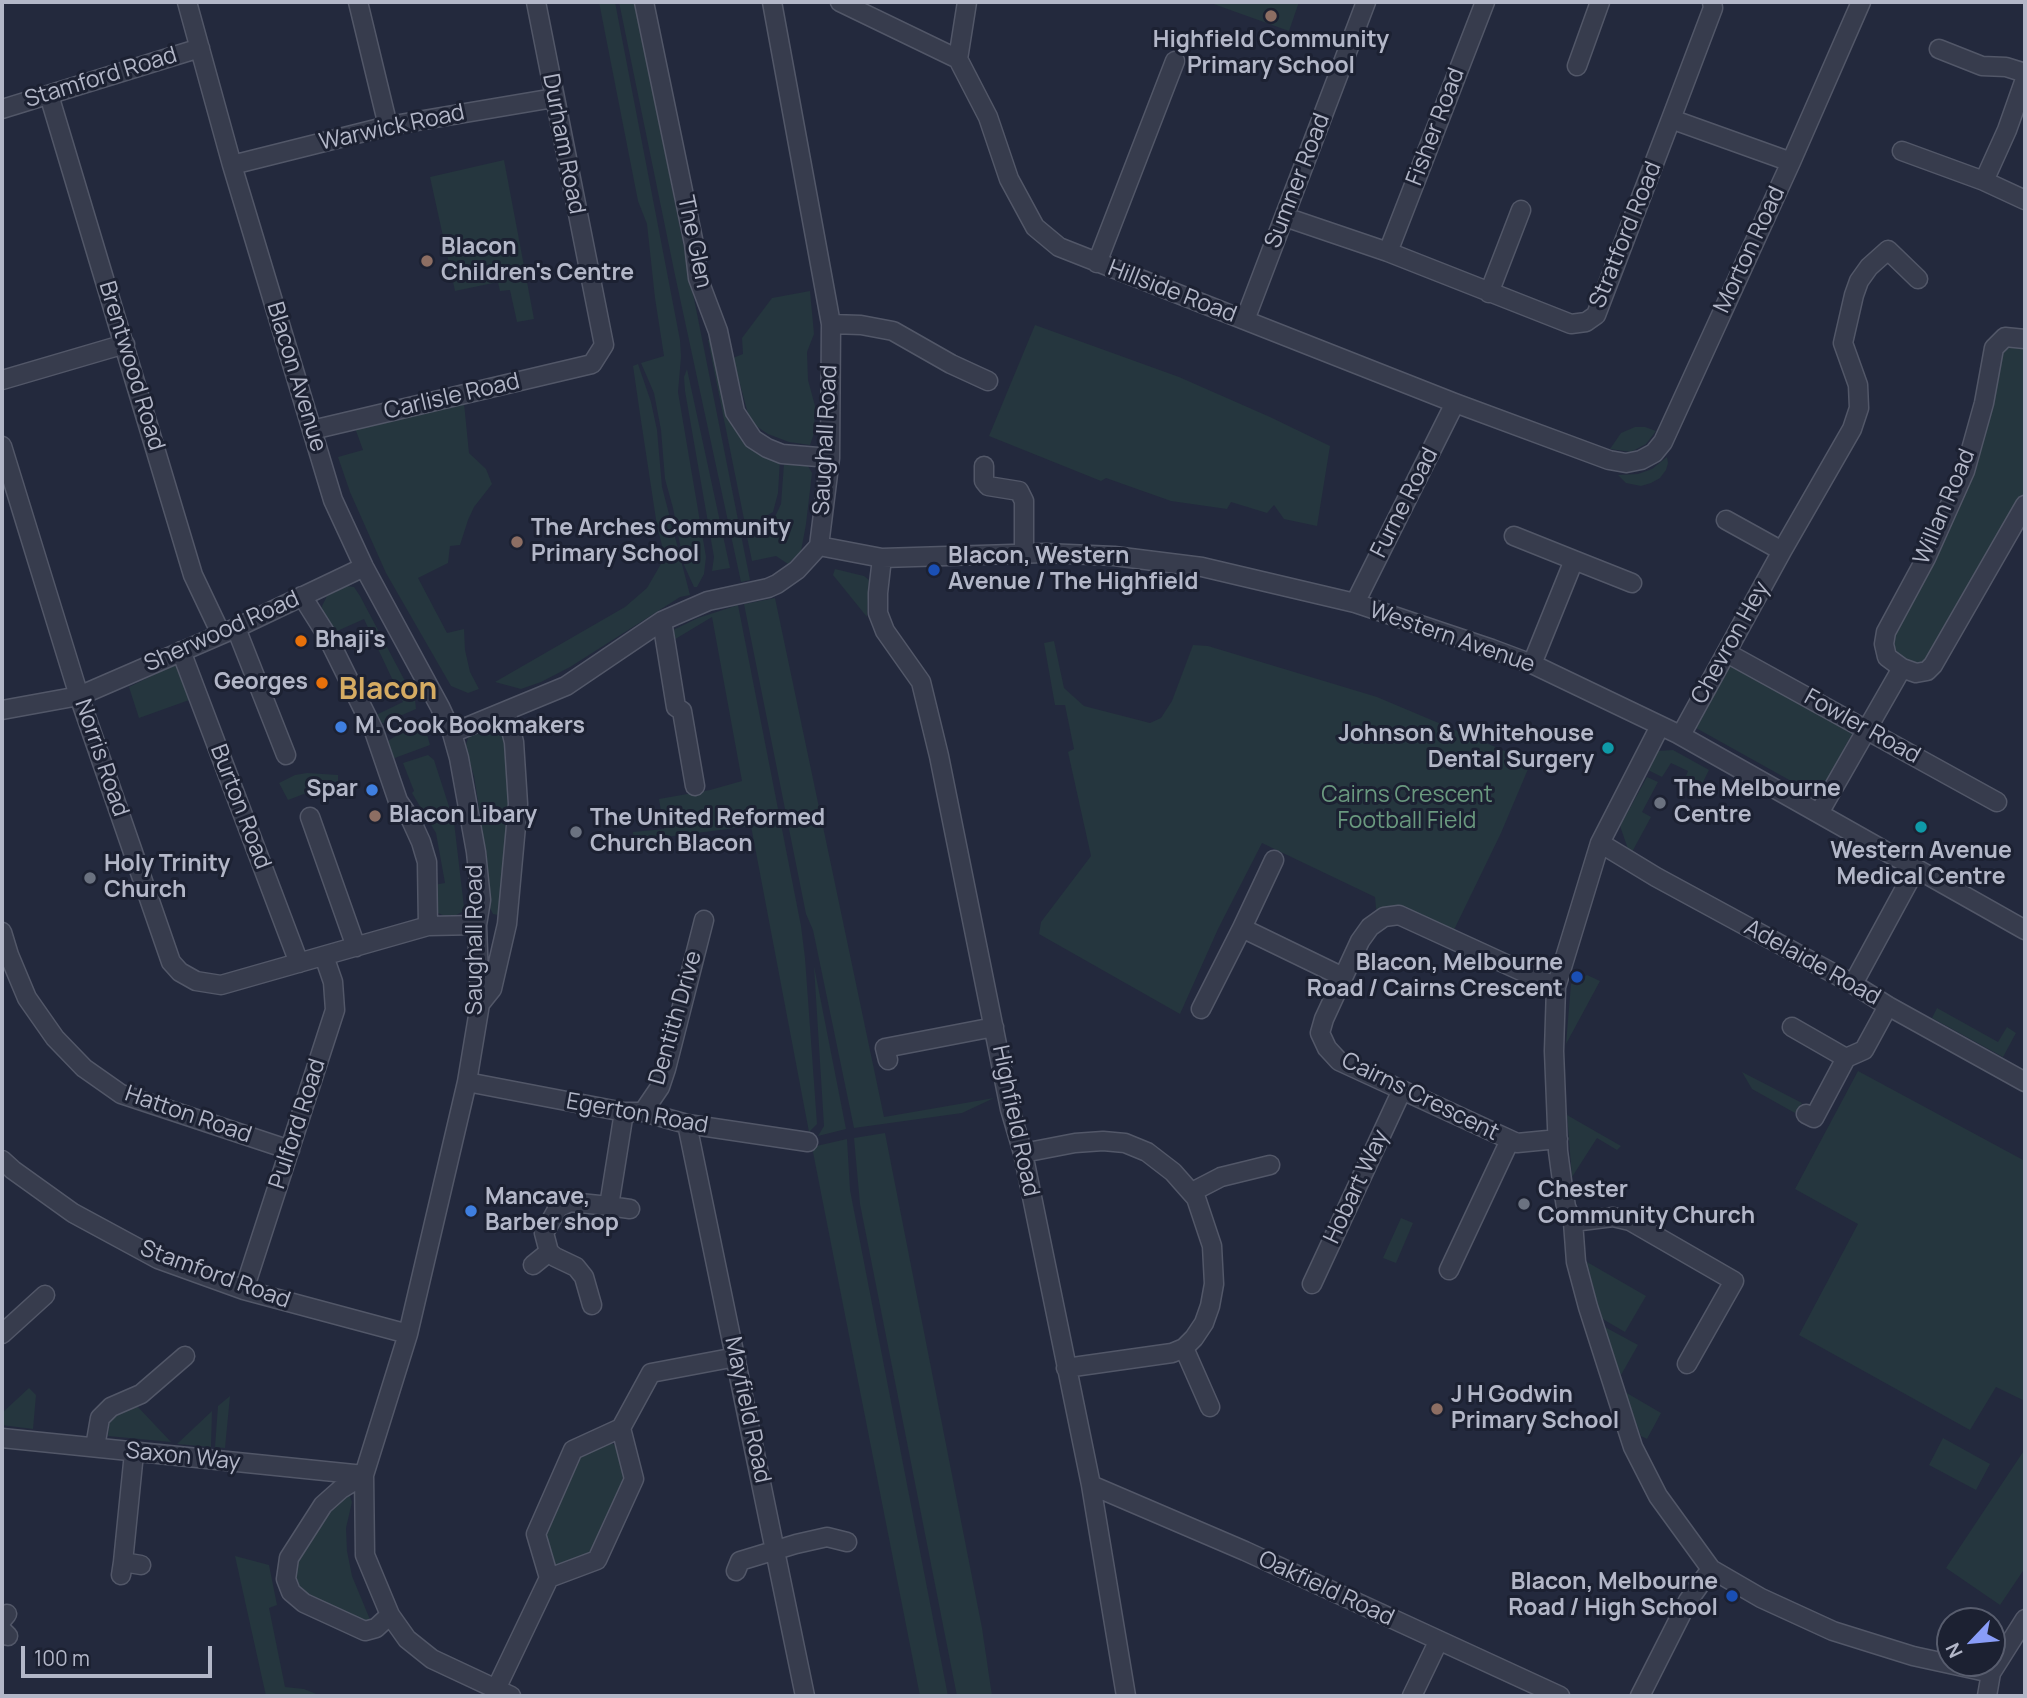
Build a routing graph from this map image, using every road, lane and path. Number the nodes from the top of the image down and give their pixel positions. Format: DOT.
graph roads {
  1 [pos="187,2"];
  2 [pos="358,2"];
  3 [pos="536,2"];
  4 [pos="644,2"];
  5 [pos="772,2"];
  6 [pos="840,2"];
  7 [pos="967,2"];
  8 [pos="1366,2"];
  9 [pos="1485,2"];
  10 [pos="1600,2"];
  11 [pos="1712,2"];
  12 [pos="1861,2"];
  13 [pos="200,48"];
  14 [pos="1940,48"];
  15 [pos="958,59"];
  16 [pos="1175,61"];
  17 [pos="1576,66"];
  18 [pos="2025,73"];
  19 [pos="2025,79"];
  20 [pos="49,95"];
  21 [pos="554,98"];
  22 [pos="2,109"];
  23 [pos="1671,120"];
  24 [pos="388,126"];
  25 [pos="1902,151"];
  26 [pos="1791,162"];
  27 [pos="232,165"];
  28 [pos="1984,181"];
  29 [pos="2025,200"];
  30 [pos="1521,210"];
  31 [pos="1285,217"];
  32 [pos="1388,252"];
  33 [pos="1097,263"];
  34 [pos="1918,279"];
  35 [pos="1489,293"];
  36 [pos="1245,320"];
  37 [pos="831,324"];
  38 [pos="2025,339"];
  39 [pos="125,344"];
  40 [pos="592,364"];
  41 [pos="984,374"];
  42 [pos="2,380"];
  43 [pos="1455,404"];
  44 [pos="312,430"];
  45 [pos="2,446"];
  46 [pos="830,458"];
  47 [pos="1609,460"];
  48 [pos="984,466"];
  49 [pos="2025,505"];
  50 [pos="1726,520"];
  51 [pos="1514,536"];
  52 [pos="819,545"];
  53 [pos="1782,551"];
  54 [pos="1024,554"];
  55 [pos="882,558"];
  56 [pos="1574,560"];
  57 [pos="364,567"];
  58 [pos="1632,583"];
  59 [pos="302,596"];
  60 [pos="1355,603"];
  61 [pos="662,621"];
  62 [pos="229,631"];
  63 [pos="181,651"];
  64 [pos="1727,653"];
  65 [pos="1532,664"];
  66 [pos="1902,668"];
  67 [pos="79,695"];
  68 [pos="2,710"];
  69 [pos="506,711"];
  70 [pos="1660,726"];
  71 [pos="1866,729"];
  72 [pos="452,733"];
  73 [pos="1681,736"];
  74 [pos="286,755"];
  75 [pos="696,786"];
  76 [pos="1997,802"];
  77 [pos="1819,813"];
  78 [pos="310,817"];
  79 [pos="1600,843"];
  80 [pos="1274,860"];
  81 [pos="1916,868"];
  82 [pos="704,920"];
  83 [pos="477,925"];
  84 [pos="428,926"];
  85 [pos="1242,928"];
  86 [pos="2025,930"];
  87 [pos="2,932"];
  88 [pos="356,947"];
  89 [pos="324,956"];
  90 [pos="5,957"];
  91 [pos="299,963"];
  92 [pos="1343,977"];
  93 [pos="1853,984"];
  94 [pos="1556,987"];
  95 [pos="480,1004"];
  96 [pos="1888,1006"];
  97 [pos="1201,1009"];
  98 [pos="994,1027"];
  99 [pos="1792,1027"];
  100 [pos="1846,1058"];
  101 [pos="888,1060"];
  102 [pos="467,1082"];
  103 [pos="2025,1082"];
  104 [pos="1402,1090"];
  105 [pos="634,1112"];
  106 [pos="1806,1114"];
  107 [pos="687,1124"];
  108 [pos="1558,1139"];
  109 [pos="1510,1140"];
  110 [pos="808,1142"];
  111 [pos="290,1150"];
  112 [pos="1023,1153"];
  113 [pos="2,1160"];
  114 [pos="1270,1167"];
  115 [pos="1192,1192"];
  116 [pos="609,1206"];
  117 [pos="630,1209"];
  118 [pos="1573,1222"];
  119 [pos="549,1252"];
  120 [pos="533,1265"];
  121 [pos="1449,1270"];
  122 [pos="1312,1284"];
  123 [pos="244,1290"];
  124 [pos="43,1303"];
  125 [pos="591,1305"];
  126 [pos="2,1334"];
  127 [pos="408,1334"];
  128 [pos="1184,1349"];
  129 [pos="736,1357"];
  130 [pos="176,1358"];
  131 [pos="1687,1364"];
  132 [pos="1066,1368"];
  133 [pos="1208,1408"];
  134 [pos="621,1428"];
  135 [pos="2,1438"];
  136 [pos="95,1447"];
  137 [pos="134,1452"];
  138 [pos="364,1475"];
  139 [pos="1091,1485"];
  140 [pos="846,1543"];
  141 [pos="776,1552"];
  142 [pos="736,1562"];
  143 [pos="129,1567"];
  144 [pos="1711,1569"];
  145 [pos="549,1578"];
  146 [pos="390,1615"];
  147 [pos="2025,1619"];
  148 [pos="1438,1642"];
  149 [pos="2006,1649"];
  150 [pos="1936,1661"];
  151 [pos="1990,1677"];
  152 [pos="503,1693"];
  153 [pos="805,1696"];
  154 [pos="1126,1696"];
  155 [pos="1412,1696"];
  156 [pos="1560,1696"];
  157 [pos="1640,1696"];
  158 [pos="1987,1696"];
  1 -- 13 [label="street, Blacon Avenue"];
  2 -- 24 [label="street"];
  3 -- 21 [label="street, Durham Road"];
  4 -- 46 [label="street, The Glen"];
  5 -- 37 [label="street, Saughall Road"];
  6 -- 15 [label="street"];
  7 -- 15 [label="street"];
  8 -- 31 [label="street, Sumner Road"];
  9 -- 32 [label="street, Fisher Road"];
  10 -- 17 [label="street"];
  11 -- 23 [label="street, Stratford Road"];
  12 -- 26 [label="street, Morton Road"];
  13 -- 20 [label="street, Stamford Road"];
  13 -- 27 [label="street, Blacon Avenue"];
  14 -- 18 [label="street"];
  15 -- 33 [label="street, Hillside Road"];
  16 -- 33 [label="street"];
  19 -- 28 [label="street"];
  20 -- 22 [label="street, Stamford Road"];
  20 -- 39 [label="street, Brentwood Road"];
  21 -- 24 [label="street, Warwick Road"];
  21 -- 40 [label="street, Durham Road"];
  23 -- 26 [label="street"];
  23 -- 35 [label="street, Stratford Road"];
  24 -- 27 [label="street, Warwick Road"];
  25 -- 28 [label="street"];
  26 -- 47 [label="street, Morton Road"];
  27 -- 44 [label="street, Blacon Avenue"];
  28 -- 29 [label="street"];
  30 -- 35 [label="street"];
  31 -- 32 [label="street, Stratford Road"];
  31 -- 36 [label="street, Sumner Road"];
  32 -- 35 [label="street, Stratford Road"];
  33 -- 36 [label="street, Hillside Road"];
  34 -- 53 [label="street, Chevron Hey"];
  36 -- 43 [label="street, Hillside Road"];
  37 -- 41 [label="street"];
  37 -- 46 [label="street, Saughall Road"];
  38 -- 66 [label="street, Willan Road"];
  39 -- 42 [label="street"];
  39 -- 62 [label="street, Brentwood Road"];
  40 -- 44 [label="street, Carlisle Road"];
  43 -- 47 [label="street, Hillside Road"];
  43 -- 60 [label="street, Furne Road"];
  44 -- 57 [label="street, Blacon Avenue"];
  45 -- 67 [label="street, Norris Road"];
  46 -- 52 [label="street, Saughall Road"];
  48 -- 54 [label="street"];
  49 -- 66 [label="street"];
  50 -- 53 [label="street"];
  51 -- 56 [label="street"];
  52 -- 55 [label="street, Western Avenue"];
  52 -- 61 [label="street, Saughall Road"];
  53 -- 64 [label="street, Chevron Hey"];
  54 -- 55 [label="street, Western Avenue"];
  54 -- 60 [label="street, Western Avenue"];
  55 -- 98 [label="street, Highfield Road"];
  56 -- 58 [label="street"];
  56 -- 65 [label="street"];
  57 -- 59 [label="street, Sherwood Road"];
  57 -- 72 [label="street, Blacon Avenue"];
  59 -- 62 [label="street, Sherwood Road"];
  59 -- 84 [label="street"];
  60 -- 65 [label="street, Western Avenue"];
  61 -- 69 [label="street, Saughall Road"];
  61 -- 75 [label="street"];
  62 -- 63 [label="street, Sherwood Road"];
  62 -- 74 [label="street"];
  63 -- 67 [label="street, Sherwood Road"];
  63 -- 91 [label="street, Burton Road"];
  64 -- 71 [label="street, Fowler Road"];
  64 -- 73 [label="street, Chevron Hey"];
  65 -- 70 [label="street, Western Avenue"];
  66 -- 71 [label="street"];
  67 -- 68 [label="street, Sherwood Road"];
  67 -- 91 [label="street, Norris Road"];
  69 -- 72 [label="street, Saughall Road"];
  69 -- 95 [label="street"];
  70 -- 73 [label="street, Western Avenue"];
  70 -- 79 [label="street"];
  71 -- 76 [label="street, Fowler Road"];
  71 -- 77 [label="street"];
  72 -- 83 [label="street, Saughall Road"];
  73 -- 77 [label="street, Western Avenue"];
  77 -- 81 [label="street, Western Avenue"];
  78 -- 88 [label="street"];
  79 -- 93 [label="street, Adelaide Road"];
  79 -- 94 [label="street"];
  80 -- 85 [label="street"];
  81 -- 86 [label="street, Western Avenue"];
  81 -- 93 [label="street"];
  82 -- 105 [label="street, Dentith Drive"];
  83 -- 84 [label="street, Norris Road"];
  83 -- 95 [label="street, Saughall Road"];
  84 -- 88 [label="street, Norris Road"];
  85 -- 92 [label="street"];
  85 -- 97 [label="street"];
  87 -- 90 [label="street, Hatton Road"];
  88 -- 89 [label="street, Norris Road"];
  89 -- 91 [label="street, Norris Road"];
  89 -- 111 [label="street, Pulford Road"];
  90 -- 111 [label="street, Hatton Road"];
  92 -- 94 [label="street, Cairns Crescent"];
  92 -- 104 [label="street, Cairns Crescent"];
  93 -- 96 [label="street, Adelaide Road"];
  94 -- 108 [label="street"];
  95 -- 102 [label="street, Saughall Road"];
  96 -- 100 [label="street"];
  96 -- 103 [label="street, Adelaide Road"];
  98 -- 101 [label="street"];
  98 -- 112 [label="street, Highfield Road"];
  99 -- 100 [label="street"];
  100 -- 106 [label="street"];
  102 -- 105 [label="street, Egerton Road"];
  102 -- 127 [label="street, Saughall Road"];
  104 -- 109 [label="street, Cairns Crescent"];
  104 -- 122 [label="street, Hobart Way"];
  105 -- 107 [label="street, Egerton Road"];
  105 -- 116 [label="street"];
  107 -- 110 [label="street, Egerton Road"];
  107 -- 129 [label="street, Mayfield Road"];
  108 -- 109 [label="street, Cairns Crescent"];
  108 -- 118 [label="street"];
  109 -- 121 [label="street, Cairns Crescent"];
  111 -- 123 [label="street, Pulford Road"];
  112 -- 115 [label="street"];
  112 -- 132 [label="street, Highfield Road"];
  113 -- 123 [label="street, Stamford Road"];
  114 -- 115 [label="street"];
  115 -- 128 [label="street"];
  116 -- 117 [label="street"];
  116 -- 119 [label="street"];
  118 -- 131 [label="street"];
  118 -- 144 [label="street"];
  119 -- 120 [label="street"];
  119 -- 125 [label="street"];
  123 -- 127 [label="street, Stamford Road"];
  124 -- 126 [label="street"];
  127 -- 138 [label="street, Saughall Road"];
  128 -- 132 [label="street"];
  128 -- 133 [label="street"];
  129 -- 134 [label="street"];
  129 -- 141 [label="street, Mayfield Road"];
  130 -- 136 [label="street"];
  132 -- 139 [label="street, Highfield Road"];
  134 -- 145 [label="street"];
  134 -- 145 [label="street"];
  135 -- 136 [label="street, Saxon Way"];
  136 -- 137 [label="street, Saxon Way"];
  137 -- 138 [label="street, Saxon Way"];
  137 -- 143 [label="street"];
  138 -- 146 [label="street, Saughall Road"];
  138 -- 146 [label="street"];
  139 -- 148 [label="street, Oakfield Road"];
  139 -- 154 [label="street, Highfield Road"];
  140 -- 141 [label="street"];
  141 -- 142 [label="street"];
  141 -- 153 [label="street, Mayfield Road"];
  144 -- 150 [label="street"];
  144 -- 157 [label="street"];
  145 -- 152 [label="street"];
  146 -- 152 [label="street, Saughall Road"];
  147 -- 149 [label="street"];
  148 -- 155 [label="street"];
  148 -- 156 [label="street, Oakfield Road"];
  151 -- 158 [label="street"];
}
